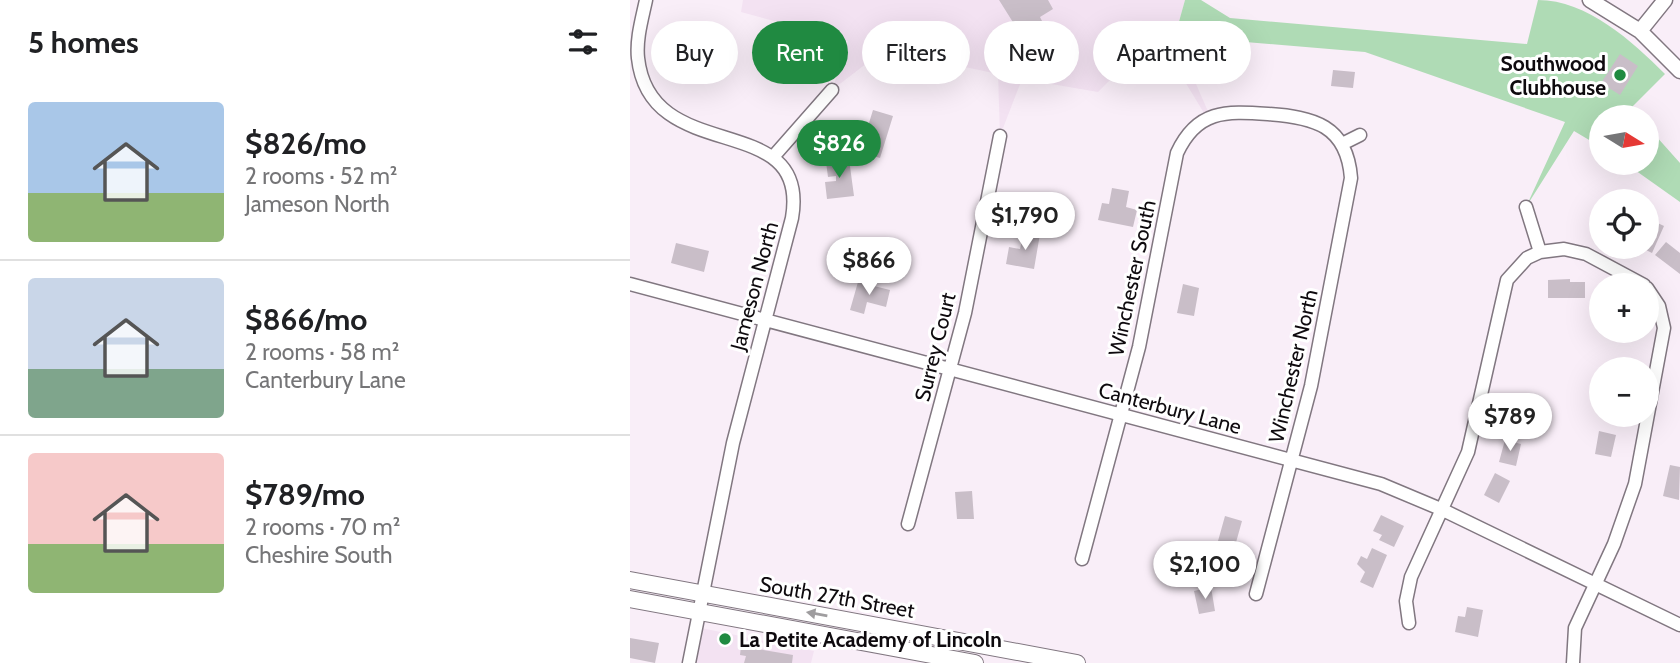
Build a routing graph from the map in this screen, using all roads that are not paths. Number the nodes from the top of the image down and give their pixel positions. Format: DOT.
graph roads {
  1 [pos="646,0"];
  2 [pos="1590,0"];
  3 [pos="1665,0"];
  4 [pos="1640,31"];
  5 [pos="1680,71"];
  6 [pos="831,90"];
  7 [pos="1360,135"];
  8 [pos="1000,136"];
  9 [pos="1342,144"];
  10 [pos="772,156"];
  11 [pos="1526,207"];
  12 [pos="1540,252"];
  13 [pos="1621,273"];
  14 [pos="630,284"];
  15 [pos="1659,312"];
  16 [pos="765,320"];
  17 [pos="951,369"];
  18 [pos="1121,415"];
  19 [pos="1292,460"];
  20 [pos="1443,510"];
  21 [pos="908,524"];
  22 [pos="1082,558"];
  23 [pos="630,580"];
  24 [pos="1594,584"];
  25 [pos="703,593"];
  26 [pos="1256,594"];
  27 [pos="630,599"];
  28 [pos="699,612"];
  29 [pos="1409,624"];
  30 [pos="1680,625"];
  31 [pos="690,663"];
  32 [pos="975,663"];
  33 [pos="1077,663"];
  34 [pos="1573,663"];
  1 -- 10 [label="street"];
  2 -- 4 [label="street"];
  3 -- 4 [label="street"];
  4 -- 5 [label="street"];
  6 -- 10 [label="street"];
  7 -- 9 [label="street"];
  8 -- 17 [label="street, Surrey Court"];
  9 -- 18 [label="street, Winchester South"];
  9 -- 19 [label="street, Winchester North"];
  10 -- 16 [label="street, Jameson North"];
  11 -- 12 [label="street"];
  12 -- 13 [label="street"];
  12 -- 20 [label="street"];
  14 -- 16 [label="street, Canterbury Lane"];
  15 -- 24 [label="street"];
  16 -- 17 [label="street, Canterbury Lane"];
  16 -- 25 [label="street, Jameson North"];
  17 -- 18 [label="street, Canterbury Lane"];
  17 -- 21 [label="street, Surrey Court"];
  18 -- 19 [label="street, Canterbury Lane"];
  18 -- 22 [label="street, Winchester South"];
  19 -- 20 [label="street, Canterbury Lane"];
  19 -- 26 [label="street, Winchester North"];
  20 -- 24 [label="street, Canterbury Lane"];
  20 -- 29 [label="street"];
  23 -- 25 [label="main road, South 27th Street"];
  24 -- 30 [label="street, Canterbury Lane"];
  24 -- 34 [label="street"];
  25 -- 28 [label="street, Jameson North"];
  33 -- 25 [label="main road, South 27th Street, one-way"];
  27 -- 28 [label="main road, South 27th Street"];
  28 -- 31 [label="street, Jameson North"];
  28 -- 32 [label="main road, South 27th Street"];
}
